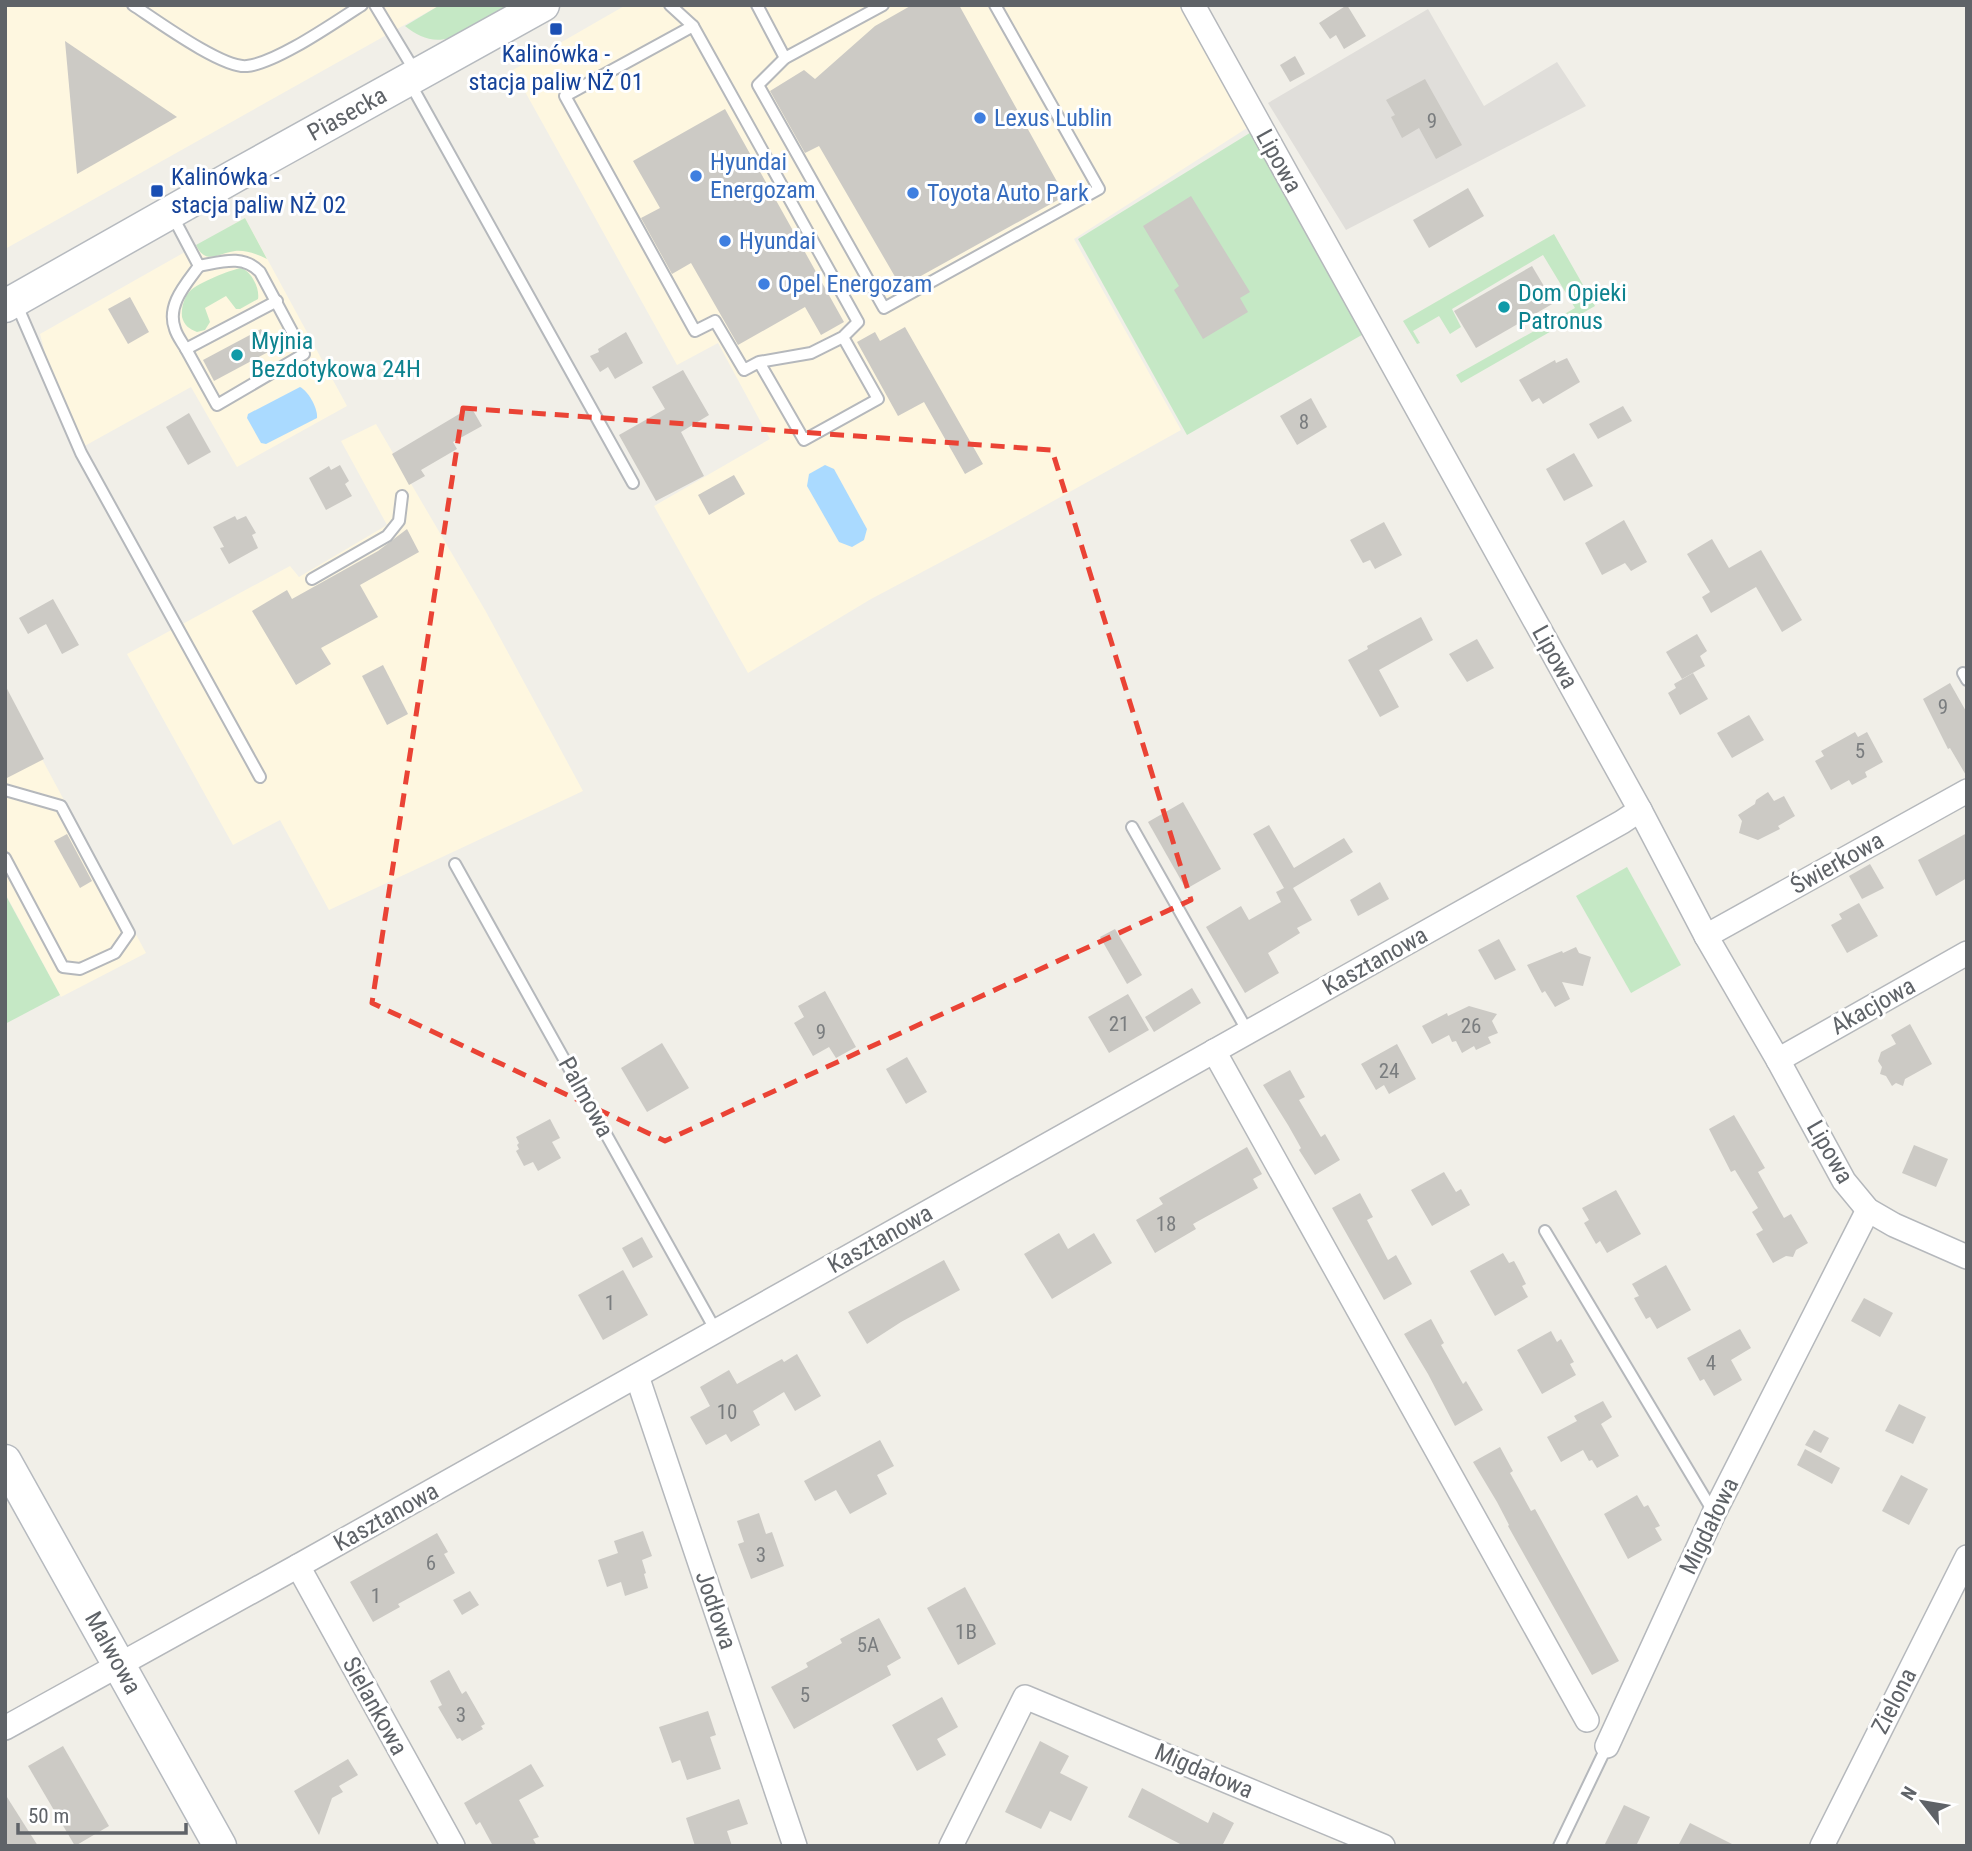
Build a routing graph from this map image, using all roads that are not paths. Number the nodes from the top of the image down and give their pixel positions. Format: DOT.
graph roads {
  1 [pos="133,5"];
  2 [pos="362,5"];
  3 [pos="375,5"];
  4 [pos="543,5"];
  5 [pos="670,5"];
  6 [pos="757,5"];
  7 [pos="883,5"];
  8 [pos="995,5"];
  9 [pos="1193,5"];
  10 [pos="693,26"];
  11 [pos="785,58"];
  12 [pos="413,78"];
  13 [pos="170,212"];
  14 [pos="199,266"];
  15 [pos="277,301"];
  16 [pos="10,303"];
  17 [pos="843,337"];
  18 [pos="186,349"];
  19 [pos="759,362"];
  20 [pos="633,483"];
  21 [pos="402,496"];
  22 [pos="312,579"];
  23 [pos="260,777"];
  24 [pos="5,790"];
  25 [pos="1967,790"];
  26 [pos="1640,810"];
  27 [pos="1132,827"];
  28 [pos="5,858"];
  29 [pos="455,864"];
  30 [pos="1706,936"];
  31 [pos="1967,953"];
  32 [pos="1248,1032"];
  33 [pos="1214,1051"];
  34 [pos="1778,1060"];
  35 [pos="1868,1210"];
  36 [pos="1545,1231"];
  37 [pos="1967,1257"];
  38 [pos="716,1331"];
  39 [pos="636,1376"];
  40 [pos="5,1461"];
  41 [pos="1714,1513"];
  42 [pos="1967,1557"];
  43 [pos="298,1566"];
  44 [pos="119,1665"];
  45 [pos="1587,1720"];
  46 [pos="5,1728"];
  47 [pos="1607,1746"];
  48 [pos="220,1846"];
  49 [pos="453,1846"];
  50 [pos="795,1846"];
  51 [pos="951,1846"];
  52 [pos="1383,1846"];
  53 [pos="1559,1846"];
  54 [pos="1822,1846"];
  1 -- 2 [label="lane"];
  3 -- 12 [label="lane"];
  4 -- 12 [label="street, Piasecka"];
  5 -- 10 [label="lane"];
  6 -- 11 [label="lane"];
  7 -- 11 [label="lane"];
  8 -- 11 [label="lane"];
  9 -- 26 [label="street, Lipowa"];
  10 -- 17 [label="lane"];
  10 -- 19 [label="lane"];
  12 -- 13 [label="street, Piasecka"];
  12 -- 20 [label="lane"];
  13 -- 14 [label="lane"];
  13 -- 16 [label="street, Piasecka"];
  14 -- 15 [label="lane"];
  14 -- 18 [label="lane"];
  15 -- 18 [label="lane"];
  15 -- 18 [label="lane"];
  16 -- 23 [label="lane"];
  17 -- 19 [label="lane"];
  17 -- 19 [label="lane"];
  21 -- 22 [label="lane"];
  24 -- 28 [label="lane"];
  25 -- 30 [label="street, Świerkowa"];
  26 -- 30 [label="street, Lipowa"];
  26 -- 32 [label="street, Kasztanowa"];
  27 -- 32 [label="lane"];
  29 -- 38 [label="lane, Palmowa"];
  30 -- 34 [label="street, Lipowa"];
  31 -- 34 [label="street, Akacjowa"];
  32 -- 33 [label="street, Kasztanowa"];
  33 -- 38 [label="street, Kasztanowa"];
  33 -- 45 [label="street"];
  34 -- 35 [label="street, Lipowa"];
  35 -- 37 [label="street, Lipowa"];
  35 -- 41 [label="street, Migdałowa"];
  36 -- 41 [label="lane"];
  38 -- 39 [label="street, Kasztanowa"];
  39 -- 43 [label="street, Kasztanowa"];
  39 -- 50 [label="street, Jodłowa"];
  40 -- 44 [label="street, Malwowa"];
  41 -- 47 [label="street, Migdałowa"];
  42 -- 54 [label="street, Zielona"];
  43 -- 44 [label="street, Kasztanowa"];
  43 -- 49 [label="street, Sielankowa"];
  44 -- 46 [label="street, Kasztanowa"];
  44 -- 48 [label="street, Malwowa"];
  47 -- 53 [label="lane, Migdałowa"];
  51 -- 52 [label="street, Migdałowa"];
}
